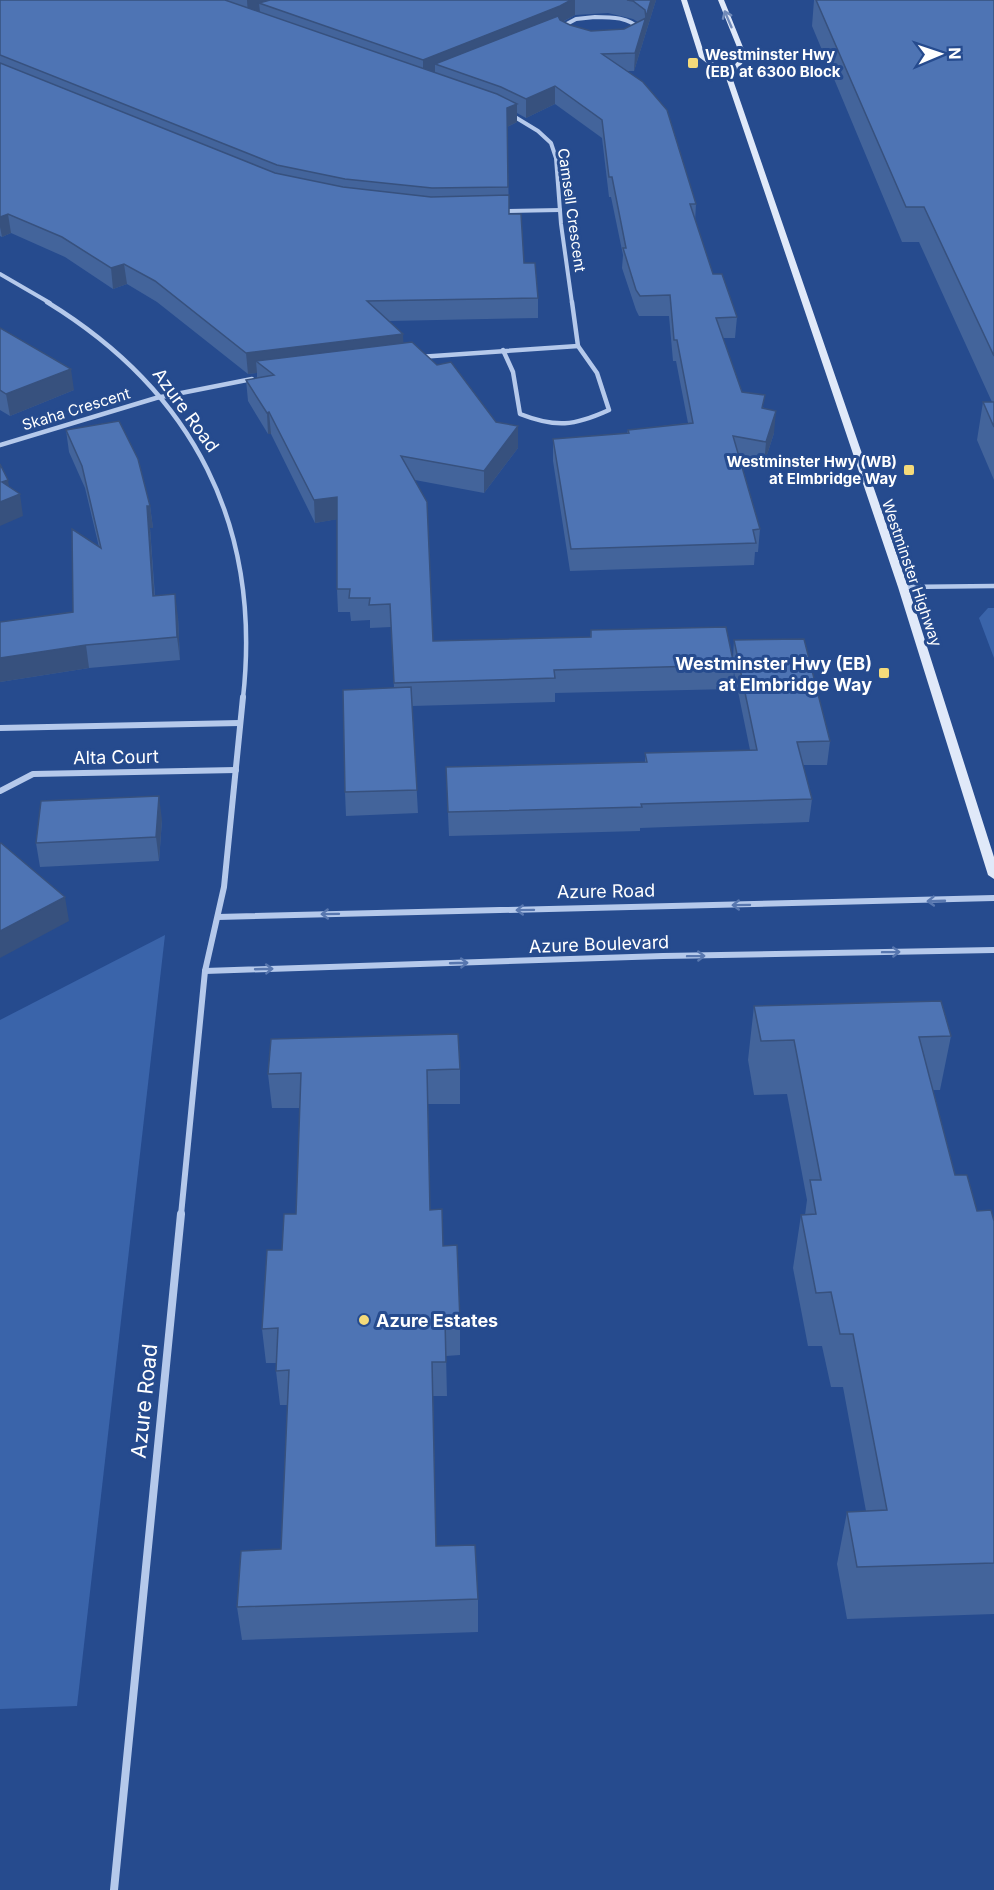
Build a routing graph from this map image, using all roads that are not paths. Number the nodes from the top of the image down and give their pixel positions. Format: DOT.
graph roads {
  1 [pos="684,0"];
  2 [pos="721,0"];
  3 [pos="562,26"];
  4 [pos="552,31"];
  5 [pos="729,77"];
  6 [pos="507,112"];
  7 [pos="560,210"];
  8 [pos="490,211"];
  9 [pos="0,274"];
  10 [pos="578,346"];
  11 [pos="503,350"];
  12 [pos="410,357"];
  13 [pos="264,378"];
  14 [pos="160,397"];
  15 [pos="0,445"];
  16 [pos="994,586"];
  17 [pos="903,587"];
  18 [pos="240,723"];
  19 [pos="0,729"];
  20 [pos="236,770"];
  21 [pos="0,791"];
  22 [pos="994,875"];
  23 [pos="994,898"];
  24 [pos="218,917"];
  25 [pos="994,950"];
  26 [pos="205,971"];
  27 [pos="114,1890"];
  1 -- 5 [label="main road"];
  5 -- 2 [label="main road, one-way"];
  3 -- 3 [label="street"];
  3 -- 4 [label="street"];
  5 -- 17 [label="main road, Westminster Highway"];
  6 -- 7 [label="street, Camsell Crescent"];
  7 -- 8 [label="street"];
  7 -- 10 [label="street, Camsell Crescent"];
  9 -- 14 [label="street, Azure Road"];
  10 -- 11 [label="street"];
  10 -- 11 [label="street, Camsell Crescent"];
  11 -- 12 [label="street"];
  13 -- 14 [label="street"];
  14 -- 15 [label="street, Skaha Crescent"];
  14 -- 18 [label="street, Azure Road"];
  16 -- 17 [label="street"];
  17 -- 22 [label="main road, Westminster Highway"];
  18 -- 19 [label="street, Alta Court"];
  18 -- 20 [label="street, Azure Road"];
  20 -- 21 [label="street, Alta Court"];
  20 -- 24 [label="street, Azure Road"];
  23 -- 24 [label="street, Azure Road, one-way"];
  24 -- 26 [label="street, Azure Road"];
  26 -- 25 [label="street, Azure Boulevard, one-way"];
  26 -- 27 [label="street, Azure Road"];
}
